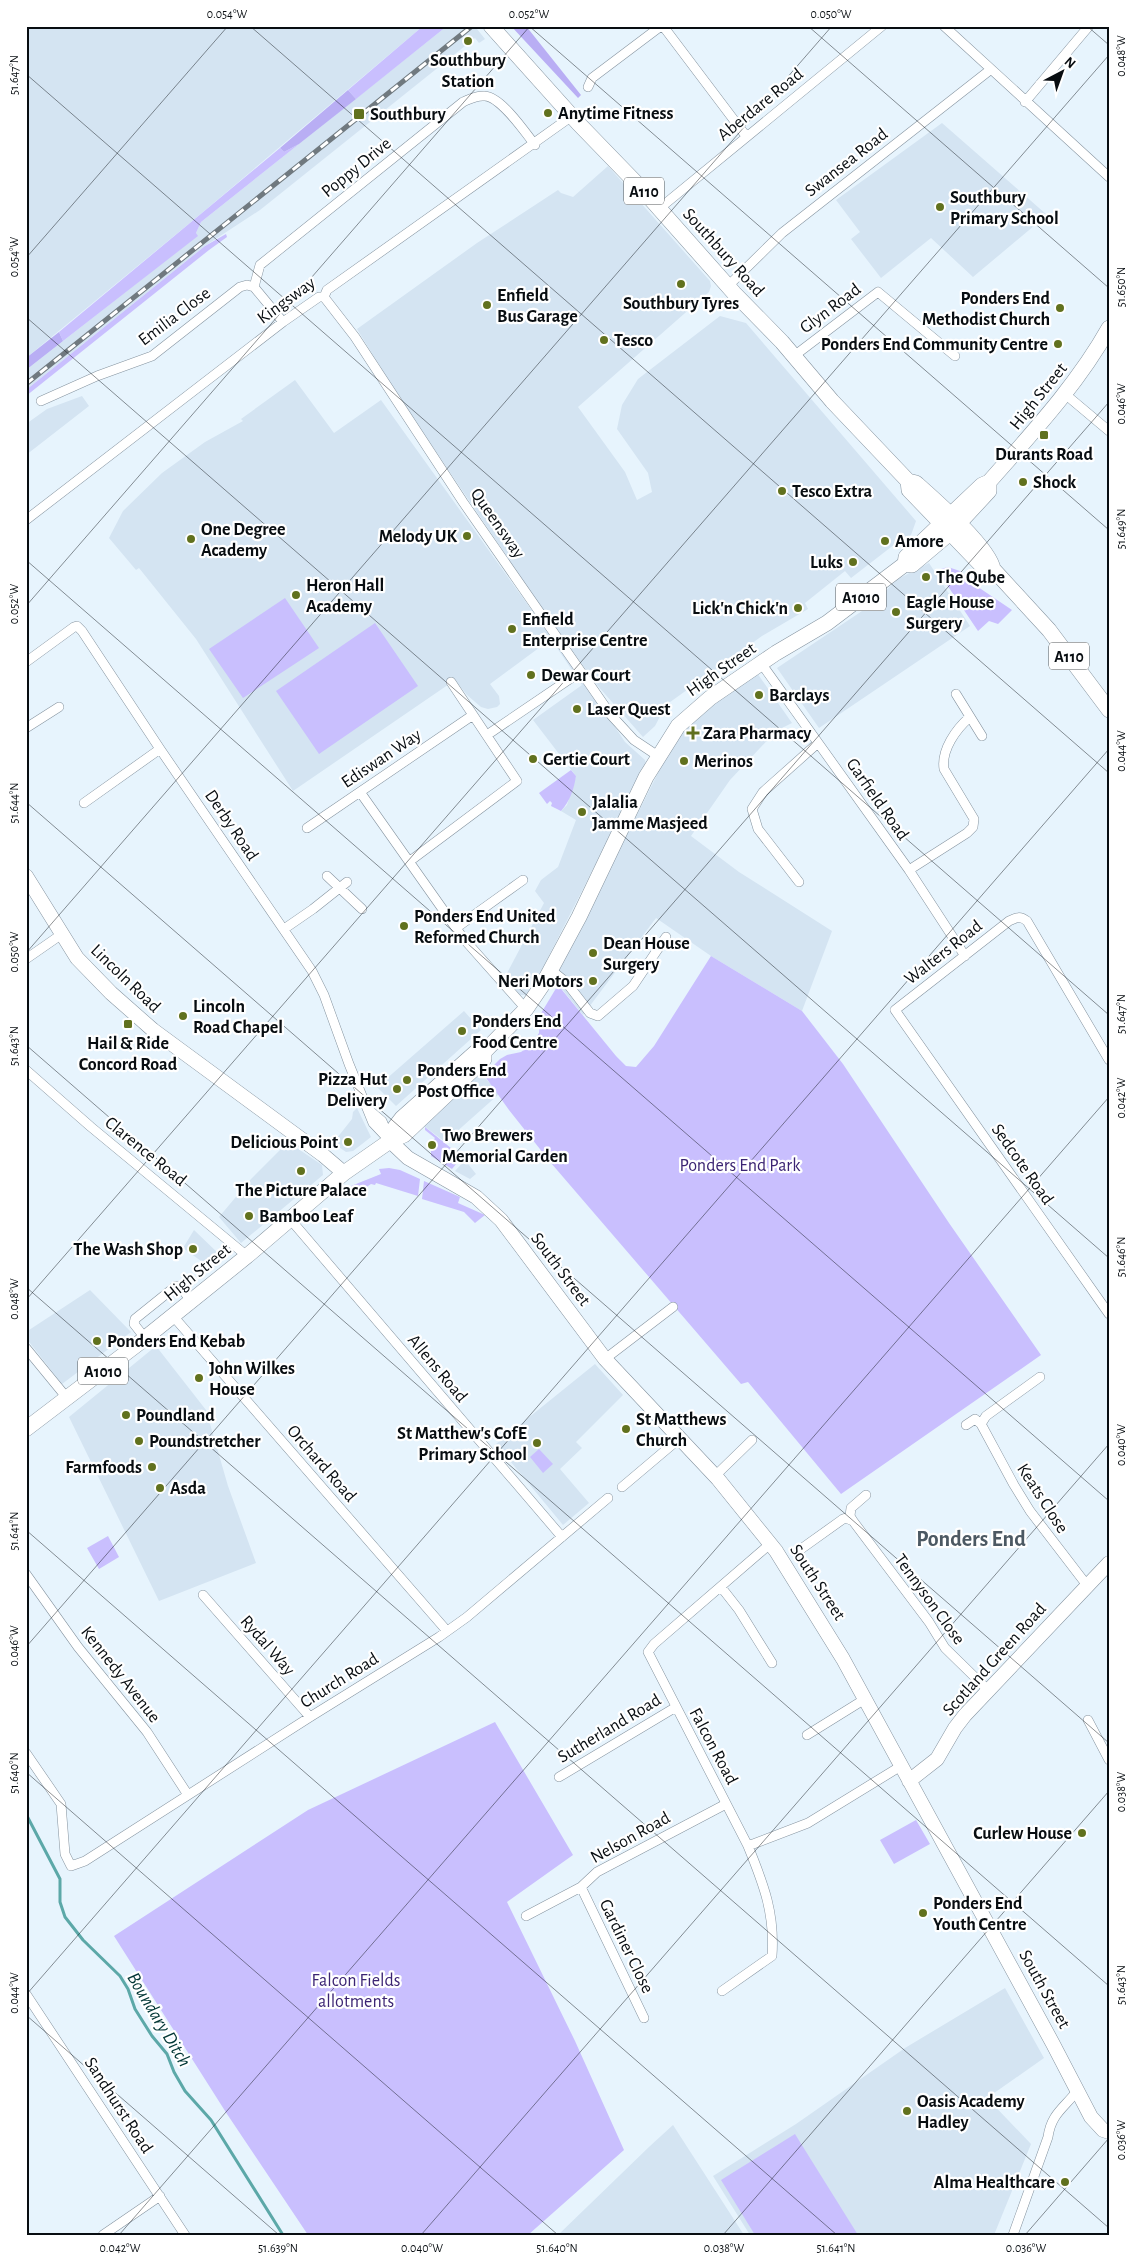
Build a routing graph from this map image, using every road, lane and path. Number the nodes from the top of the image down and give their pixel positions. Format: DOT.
graph roads {
  1 [pos="662,26"];
  2 [pos="882,26"];
  3 [pos="944,26"];
  4 [pos="1089,26"];
  5 [pos="493,28"];
  6 [pos="990,70"];
  7 [pos="588,87"];
  8 [pos="1025,102"];
  9 [pos="572,116"];
  10 [pos="746,136"];
  11 [pos="535,144"];
  12 [pos="1109,177"];
  13 [pos="660,208"];
  14 [pos="728,286"];
  15 [pos="254,287"];
  16 [pos="324,297"];
  17 [pos="283,322"];
  18 [pos="1109,328"];
  19 [pos="794,356"];
  20 [pos="955,356"];
  21 [pos="1065,394"];
  22 [pos="40,401"];
  23 [pos="1109,431"];
  24 [pos="26,520"];
  25 [pos="951,524"];
  26 [pos="26,662"];
  27 [pos="761,663"];
  28 [pos="580,672"];
  29 [pos="451,682"];
  30 [pos="956,694"];
  31 [pos="59,707"];
  32 [pos="1109,710"];
  33 [pos="474,715"];
  34 [pos="970,717"];
  35 [pos="26,728"];
  36 [pos="487,735"];
  37 [pos="982,736"];
  38 [pos="818,743"];
  39 [pos="160,749"];
  40 [pos="658,756"];
  41 [pos="360,792"];
  42 [pos="84,803"];
  43 [pos="307,828"];
  44 [pos="410,860"];
  45 [pos="909,870"];
  46 [pos="26,876"];
  47 [pos="327,876"];
  48 [pos="522,880"];
  49 [pos="347,882"];
  50 [pos="799,882"];
  51 [pos="339,889"];
  52 [pos="362,909"];
  53 [pos="456,928"];
  54 [pos="284,929"];
  55 [pos="62,934"];
  56 [pos="666,936"];
  57 [pos="965,956"];
  58 [pos="28,958"];
  59 [pos="551,970"];
  60 [pos="526,1009"];
  61 [pos="911,1032"];
  62 [pos="1109,1060"];
  63 [pos="26,1070"];
  64 [pos="390,1141"];
  65 [pos="344,1173"];
  66 [pos="290,1220"];
  67 [pos="247,1256"];
  68 [pos="190,1301"];
  69 [pos="673,1307"];
  70 [pos="1109,1314"];
  71 [pos="173,1316"];
  72 [pos="146,1338"];
  73 [pos="26,1348"];
  74 [pos="605,1359"];
  75 [pos="1040,1377"];
  76 [pos="67,1398"];
  77 [pos="981,1424"];
  78 [pos="966,1425"];
  79 [pos="26,1429"];
  80 [pos="680,1438"];
  81 [pos="752,1440"];
  82 [pos="715,1476"];
  83 [pos="622,1487"];
  84 [pos="866,1495"];
  85 [pos="608,1498"];
  86 [pos="853,1521"];
  87 [pos="562,1537"];
  88 [pos="770,1544"];
  89 [pos="801,1549"];
  90 [pos="1109,1563"];
  91 [pos="26,1574"];
  92 [pos="1086,1584"];
  93 [pos="721,1587"];
  94 [pos="202,1595"];
  95 [pos="447,1630"];
  96 [pos="772,1663"];
  97 [pos="988,1690"];
  98 [pos="865,1699"];
  99 [pos="676,1707"];
  100 [pos="310,1717"];
  101 [pos="1088,1720"];
  102 [pos="807,1735"];
  103 [pos="26,1753"];
  104 [pos="1109,1760"];
  105 [pos="901,1766"];
  106 [pos="560,1777"];
  107 [pos="910,1781"];
  108 [pos="188,1795"];
  109 [pos="726,1804"];
  110 [pos="748,1846"];
  111 [pos="581,1887"];
  112 [pos="526,1916"];
  113 [pos="722,1991"];
  114 [pos="26,1994"];
  115 [pos="644,2018"];
  116 [pos="1077,2091"];
  117 [pos="1106,2131"];
  118 [pos="160,2196"];
  119 [pos="103,2235"];
  120 [pos="185,2235"];
  121 [pos="1013,2235"];
  1 -- 7 [label="street"];
  1 -- 10 [label="street"];
  2 -- 10 [label="street, Aberdare Road"];
  3 -- 6 [label="street"];
  4 -- 8 [label="street"];
  5 -- 9 [label="main road, Southbury Road / A110"];
  6 -- 8 [label="street"];
  6 -- 14 [label="street, Swansea Road"];
  8 -- 12 [label="street"];
  9 -- 11 [label="street, Kingsway"];
  9 -- 13 [label="main road, Southbury Road / A110"];
  10 -- 13 [label="street, Aberdare Road"];
  11 -- 15 [label="street, Poppy Drive"];
  11 -- 16 [label="street, Kingsway"];
  13 -- 14 [label="main road, Southbury Road / A110"];
  14 -- 19 [label="main road, Southbury Road / A110"];
  15 -- 17 [label="street"];
  15 -- 22 [label="street, Emilia Close"];
  16 -- 17 [label="street, Kingsway"];
  16 -- 28 [label="street, Queensway"];
  17 -- 24 [label="street, Kingsway"];
  18 -- 21 [label="main road, High Street / A1010"];
  19 -- 20 [label="street, Glyn Road"];
  19 -- 25 [label="main road, Southbury Road / A110"];
  21 -- 23 [label="street"];
  21 -- 25 [label="main road, High Street / A1010"];
  25 -- 27 [label="main road, High Street / A1010"];
  25 -- 32 [label="main road, A110"];
  26 -- 39 [label="street, Derby Road"];
  27 -- 38 [label="street, Garfield Road"];
  27 -- 40 [label="main road, High Street / A1010"];
  28 -- 36 [label="street"];
  28 -- 40 [label="street, Queensway"];
  29 -- 33 [label="street"];
  30 -- 34 [label="street"];
  31 -- 35 [label="street"];
  33 -- 36 [label="street"];
  33 -- 41 [label="street, Ediswan Way"];
  34 -- 37 [label="street"];
  34 -- 45 [label="street"];
  36 -- 44 [label="street"];
  38 -- 45 [label="street, Garfield Road"];
  38 -- 50 [label="street"];
  39 -- 42 [label="street"];
  39 -- 54 [label="street, Derby Road"];
  40 -- 59 [label="main road, High Street / A1010"];
  41 -- 43 [label="street, Ediswan Way"];
  41 -- 44 [label="street"];
  44 -- 53 [label="street"];
  45 -- 57 [label="street, Garfield Road"];
  46 -- 55 [label="street, Lincoln Road"];
  47 -- 51 [label="street"];
  48 -- 53 [label="street"];
  49 -- 51 [label="street"];
  51 -- 52 [label="street"];
  51 -- 54 [label="street"];
  53 -- 60 [label="street"];
  54 -- 64 [label="street, Derby Road"];
  55 -- 58 [label="street"];
  55 -- 65 [label="street, Lincoln Road"];
  56 -- 59 [label="street"];
  57 -- 61 [label="street, Walters Road"];
  57 -- 62 [label="street, Walters Road"];
  59 -- 60 [label="main road, High Street / A1010"];
  60 -- 64 [label="main road, High Street / A1010"];
  61 -- 70 [label="street, Sedcote Road"];
  63 -- 67 [label="street, Clarence Road"];
  64 -- 65 [label="main road, High Street / A1010"];
  64 -- 74 [label="street, South Street"];
  65 -- 66 [label="main road, High Street / A1010"];
  66 -- 67 [label="main road, High Street / A1010"];
  66 -- 87 [label="street, Allens Road"];
  67 -- 68 [label="main road, High Street / A1010"];
  68 -- 71 [label="main road, High Street / A1010"];
  68 -- 72 [label="street"];
  69 -- 74 [label="street"];
  71 -- 72 [label="main road, High Street / A1010"];
  71 -- 95 [label="street, Orchard Road"];
  72 -- 76 [label="main road, High Street / A1010"];
  73 -- 76 [label="street"];
  74 -- 80 [label="street, South Street"];
  75 -- 77 [label="street"];
  76 -- 79 [label="main road, High Street / A1010"];
  77 -- 78 [label="street"];
  77 -- 92 [label="street, Keats Close"];
  80 -- 82 [label="street, South Street"];
  80 -- 83 [label="street"];
  81 -- 82 [label="street"];
  82 -- 88 [label="street, South Street"];
  84 -- 86 [label="street"];
  85 -- 87 [label="street, Church Road"];
  86 -- 89 [label="street"];
  86 -- 97 [label="street, Tennyson Close"];
  87 -- 95 [label="street, Church Road"];
  88 -- 93 [label="street, Falcon Road"];
  88 -- 98 [label="street, South Street"];
  90 -- 92 [label="street, Scotland Green Road"];
  91 -- 108 [label="street, Kennedy Avenue"];
  92 -- 97 [label="street, Scotland Green Road"];
  93 -- 96 [label="street"];
  93 -- 99 [label="street, Falcon Road"];
  94 -- 100 [label="street, Rydal Way"];
  95 -- 100 [label="street, Church Road"];
  97 -- 107 [label="street, Scotland Green Road"];
  98 -- 102 [label="street"];
  98 -- 105 [label="street, South Street"];
  99 -- 106 [label="street, Sutherland Road"];
  99 -- 109 [label="street, Falcon Road"];
  100 -- 108 [label="street, Church Road"];
  101 -- 104 [label="street"];
  103 -- 108 [label="street, Church Road"];
  105 -- 107 [label="street, South Street"];
  105 -- 110 [label="street"];
  107 -- 116 [label="street, South Street"];
  109 -- 110 [label="street, Falcon Road"];
  109 -- 111 [label="street, Nelson Road"];
  110 -- 113 [label="street, Falcon Road"];
  111 -- 112 [label="street, Nelson Road"];
  111 -- 115 [label="street, Gardiner Close"];
  114 -- 118 [label="street, Sandhurst Road"];
  116 -- 117 [label="street, South Street"];
  116 -- 121 [label="street"];
  118 -- 119 [label="street"];
  118 -- 120 [label="street, Sandhurst Road"];
}
